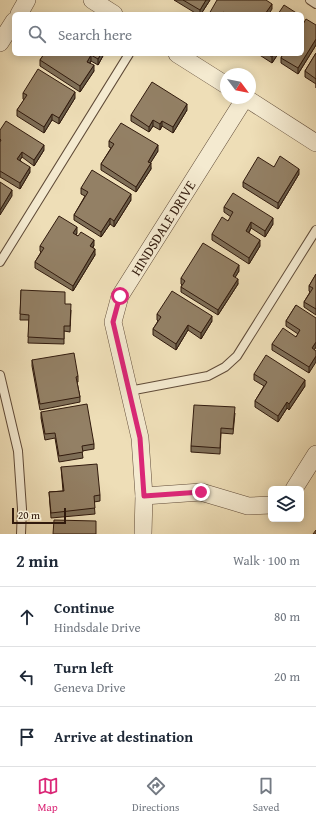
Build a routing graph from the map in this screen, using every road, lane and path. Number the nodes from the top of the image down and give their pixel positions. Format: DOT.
graph roads {
  1 [pos="27,0"];
  2 [pos="92,0"];
  3 [pos="310,0"];
  4 [pos="316,4"];
  5 [pos="19,12"];
  6 [pos="111,12"];
  7 [pos="12,24"];
  8 [pos="0,43"];
  9 [pos="128,56"];
  10 [pos="180,56"];
  11 [pos="220,81"];
  12 [pos="242,104"];
  13 [pos="256,104"];
  14 [pos="316,142"];
  15 [pos="316,230"];
  16 [pos="0,262"];
  17 [pos="0,375"];
  18 [pos="129,391"];
  19 [pos="316,454"];
  20 [pos="296,486"];
  21 [pos="144,496"];
  22 [pos="268,505"];
  23 [pos="22,534"];
  24 [pos="143,534"];
  1 -- 5 [label="street"];
  2 -- 6 [label="street"];
  3 -- 4 [label="lane"];
  7 -- 8 [label="street"];
  9 -- 16 [label="lane"];
  10 -- 11 [label="street"];
  12 -- 18 [label="street, HINDSDALE DRIVE"];
  13 -- 14 [label="street"];
  15 -- 18 [label="lane"];
  17 -- 23 [label="lane"];
  18 -- 21 [label="street, HINDSDALE DRIVE"];
  19 -- 20 [label="street"];
  21 -- 22 [label="street"];
  21 -- 24 [label="street, HINDSDALE DRIVE"];
}
